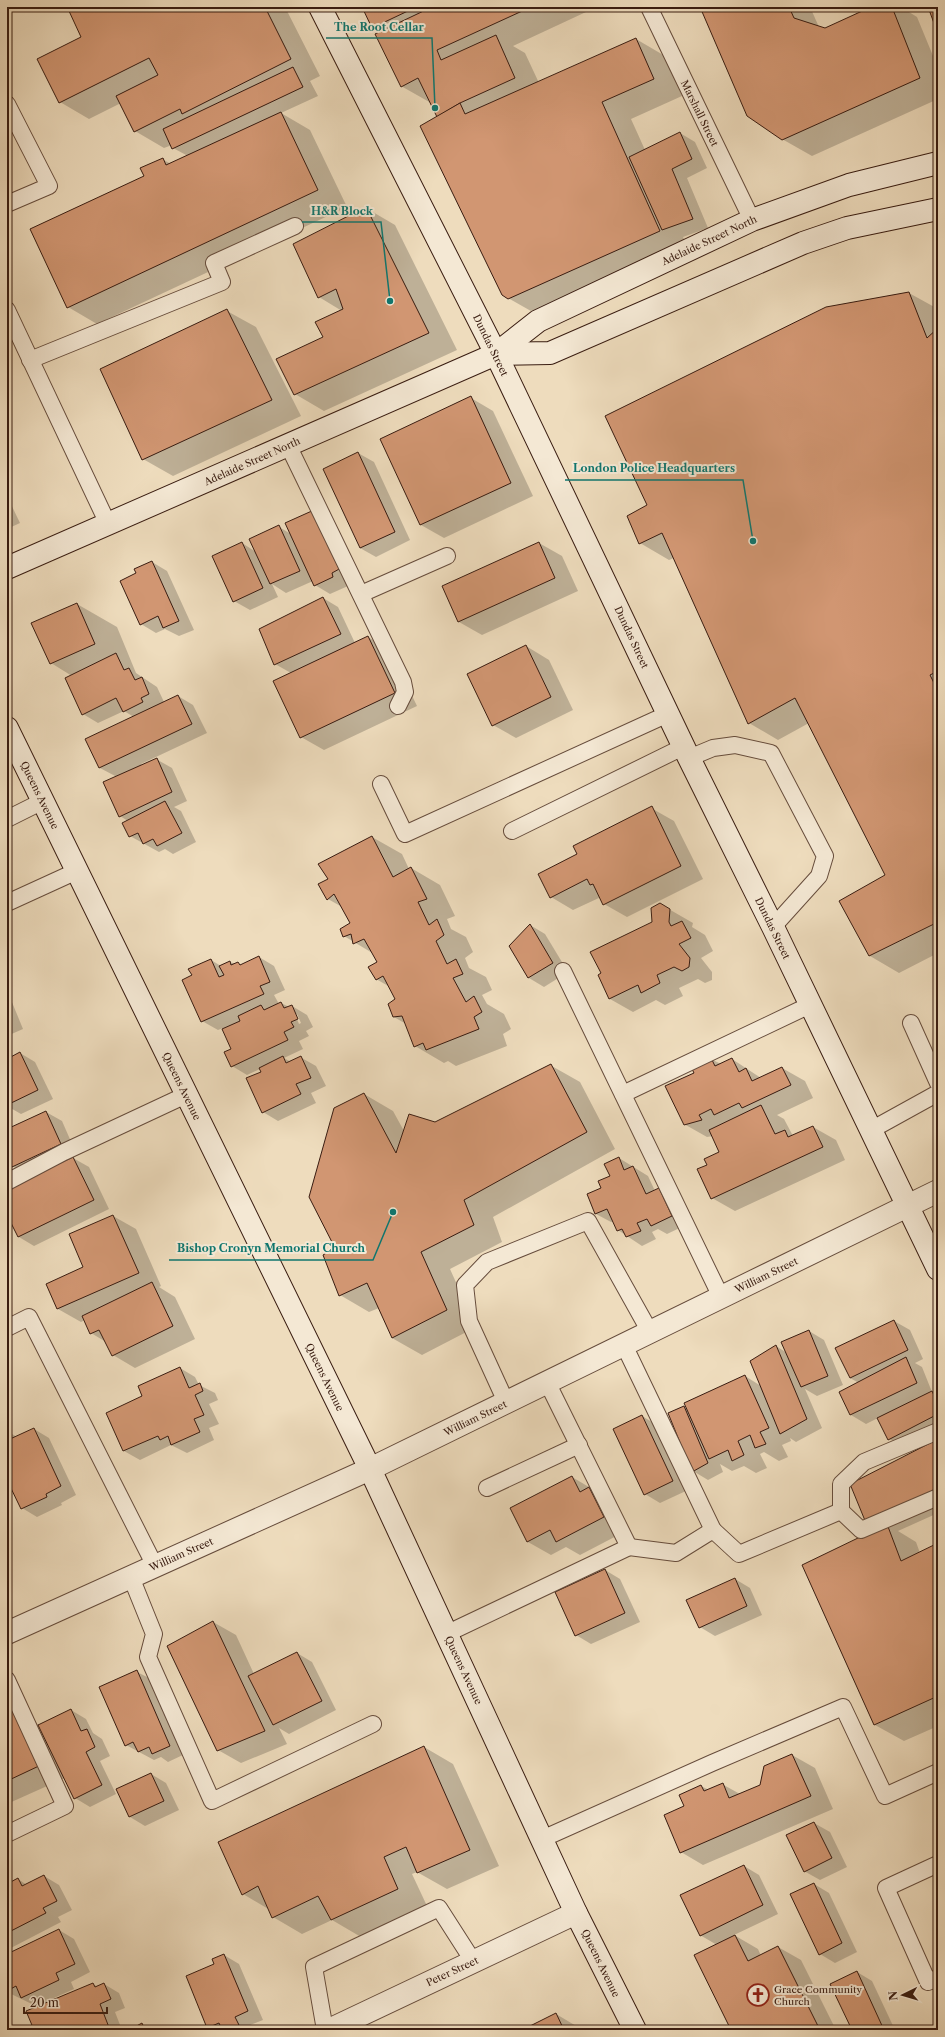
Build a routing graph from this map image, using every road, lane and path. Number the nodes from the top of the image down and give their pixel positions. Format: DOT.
graph roads {
  1 [pos="320,7"];
  2 [pos="649,7"];
  3 [pos="7,104"];
  4 [pos="938,163"];
  5 [pos="7,204"];
  6 [pos="938,209"];
  7 [pos="752,220"];
  8 [pos="295,226"];
  9 [pos="7,310"];
  10 [pos="496,354"];
  11 [pos="30,360"];
  12 [pos="288,445"];
  13 [pos="108,524"];
  14 [pos="447,556"];
  15 [pos="7,568"];
  16 [pos="361,594"];
  17 [pos="398,706"];
  18 [pos="668,714"];
  19 [pos="7,728"];
  20 [pos="686,752"];
  21 [pos="381,784"];
  22 [pos="43,801"];
  23 [pos="7,819"];
  24 [pos="512,830"];
  25 [pos="77,871"];
  26 [pos="7,903"];
  27 [pos="773,927"];
  28 [pos="563,971"];
  29 [pos="810,1005"];
  30 [pos="911,1023"];
  31 [pos="938,1083"];
  32 [pos="938,1093"];
  33 [pos="623,1094"];
  34 [pos="186,1095"];
  35 [pos="871,1130"];
  36 [pos="7,1182"];
  37 [pos="938,1191"];
  38 [pos="907,1206"];
  39 [pos="938,1269"];
  40 [pos="721,1297"];
  41 [pos="7,1328"];
  42 [pos="650,1332"];
  43 [pos="624,1345"];
  44 [pos="547,1382"];
  45 [pos="506,1402"];
  46 [pos="938,1431"];
  47 [pos="579,1445"];
  48 [pos="370,1469"];
  49 [pos="487,1488"];
  50 [pos="938,1497"];
  51 [pos="841,1511"];
  52 [pos="713,1530"];
  53 [pos="629,1547"];
  54 [pos="155,1566"];
  55 [pos="131,1577"];
  56 [pos="7,1633"];
  57 [pos="448,1633"];
  58 [pos="7,1680"];
  59 [pos="373,1724"];
  60 [pos="938,1772"];
  61 [pos="7,1834"];
  62 [pos="542,1839"];
  63 [pos="938,1864"];
  64 [pos="576,1913"];
  65 [pos="473,1962"];
  66 [pos="938,1978"];
  67 [pos="325,2030"];
  68 [pos="329,2030"];
  69 [pos="635,2030"];
  1 -- 10 [label="main road, Dundas Street"];
  2 -- 7 [label="lane, Marshall Street"];
  3 -- 5 [label="lane"];
  4 -- 7 [label="main road, Adelaide Street North"];
  6 -- 10 [label="main road, Adelaide Street North"];
  7 -- 10 [label="main road, Adelaide Street North"];
  8 -- 11 [label="lane"];
  9 -- 11 [label="lane"];
  10 -- 12 [label="main road, Adelaide Street North"];
  10 -- 18 [label="main road, Dundas Street"];
  11 -- 13 [label="lane"];
  12 -- 13 [label="main road, Adelaide Street North"];
  12 -- 16 [label="lane"];
  13 -- 15 [label="main road, Adelaide Street North"];
  14 -- 16 [label="lane"];
  16 -- 17 [label="lane"];
  18 -- 20 [label="main road, Dundas Street"];
  18 -- 21 [label="lane"];
  19 -- 22 [label="main road, Queens Avenue"];
  20 -- 24 [label="lane"];
  20 -- 27 [label="main road, Dundas Street"];
  20 -- 27 [label="lane"];
  22 -- 23 [label="lane"];
  22 -- 25 [label="main road, Queens Avenue"];
  25 -- 26 [label="lane"];
  25 -- 34 [label="main road, Queens Avenue"];
  27 -- 29 [label="main road, Dundas Street"];
  28 -- 33 [label="lane"];
  29 -- 33 [label="lane"];
  29 -- 35 [label="main road, Dundas Street"];
  30 -- 31 [label="lane"];
  32 -- 35 [label="lane"];
  33 -- 40 [label="lane"];
  34 -- 36 [label="lane"];
  34 -- 48 [label="main road, Queens Avenue"];
  35 -- 38 [label="main road, Dundas Street"];
  37 -- 38 [label="main road, William Street"];
  38 -- 39 [label="main road, Dundas Street"];
  38 -- 40 [label="main road, William Street"];
  40 -- 42 [label="main road, William Street"];
  41 -- 54 [label="lane"];
  42 -- 43 [label="main road, William Street"];
  42 -- 45 [label="lane"];
  43 -- 44 [label="main road, William Street"];
  43 -- 52 [label="lane"];
  44 -- 45 [label="main road, William Street"];
  44 -- 47 [label="lane"];
  45 -- 48 [label="main road, William Street"];
  46 -- 51 [label="lane"];
  47 -- 49 [label="lane"];
  47 -- 53 [label="lane"];
  48 -- 54 [label="main road, William Street"];
  48 -- 57 [label="main road, Queens Avenue"];
  50 -- 51 [label="lane"];
  51 -- 52 [label="lane"];
  52 -- 53 [label="lane"];
  53 -- 57 [label="lane"];
  54 -- 55 [label="main road, William Street"];
  55 -- 56 [label="main road, William Street"];
  55 -- 59 [label="lane"];
  57 -- 62 [label="main road, Queens Avenue"];
  58 -- 61 [label="lane"];
  60 -- 62 [label="lane"];
  62 -- 64 [label="main road, Queens Avenue"];
  63 -- 66 [label="lane"];
  64 -- 65 [label="main road, Peter Street"];
  64 -- 69 [label="main road, Queens Avenue"];
  65 -- 67 [label="lane"];
  65 -- 68 [label="main road, Peter Street"];
}
